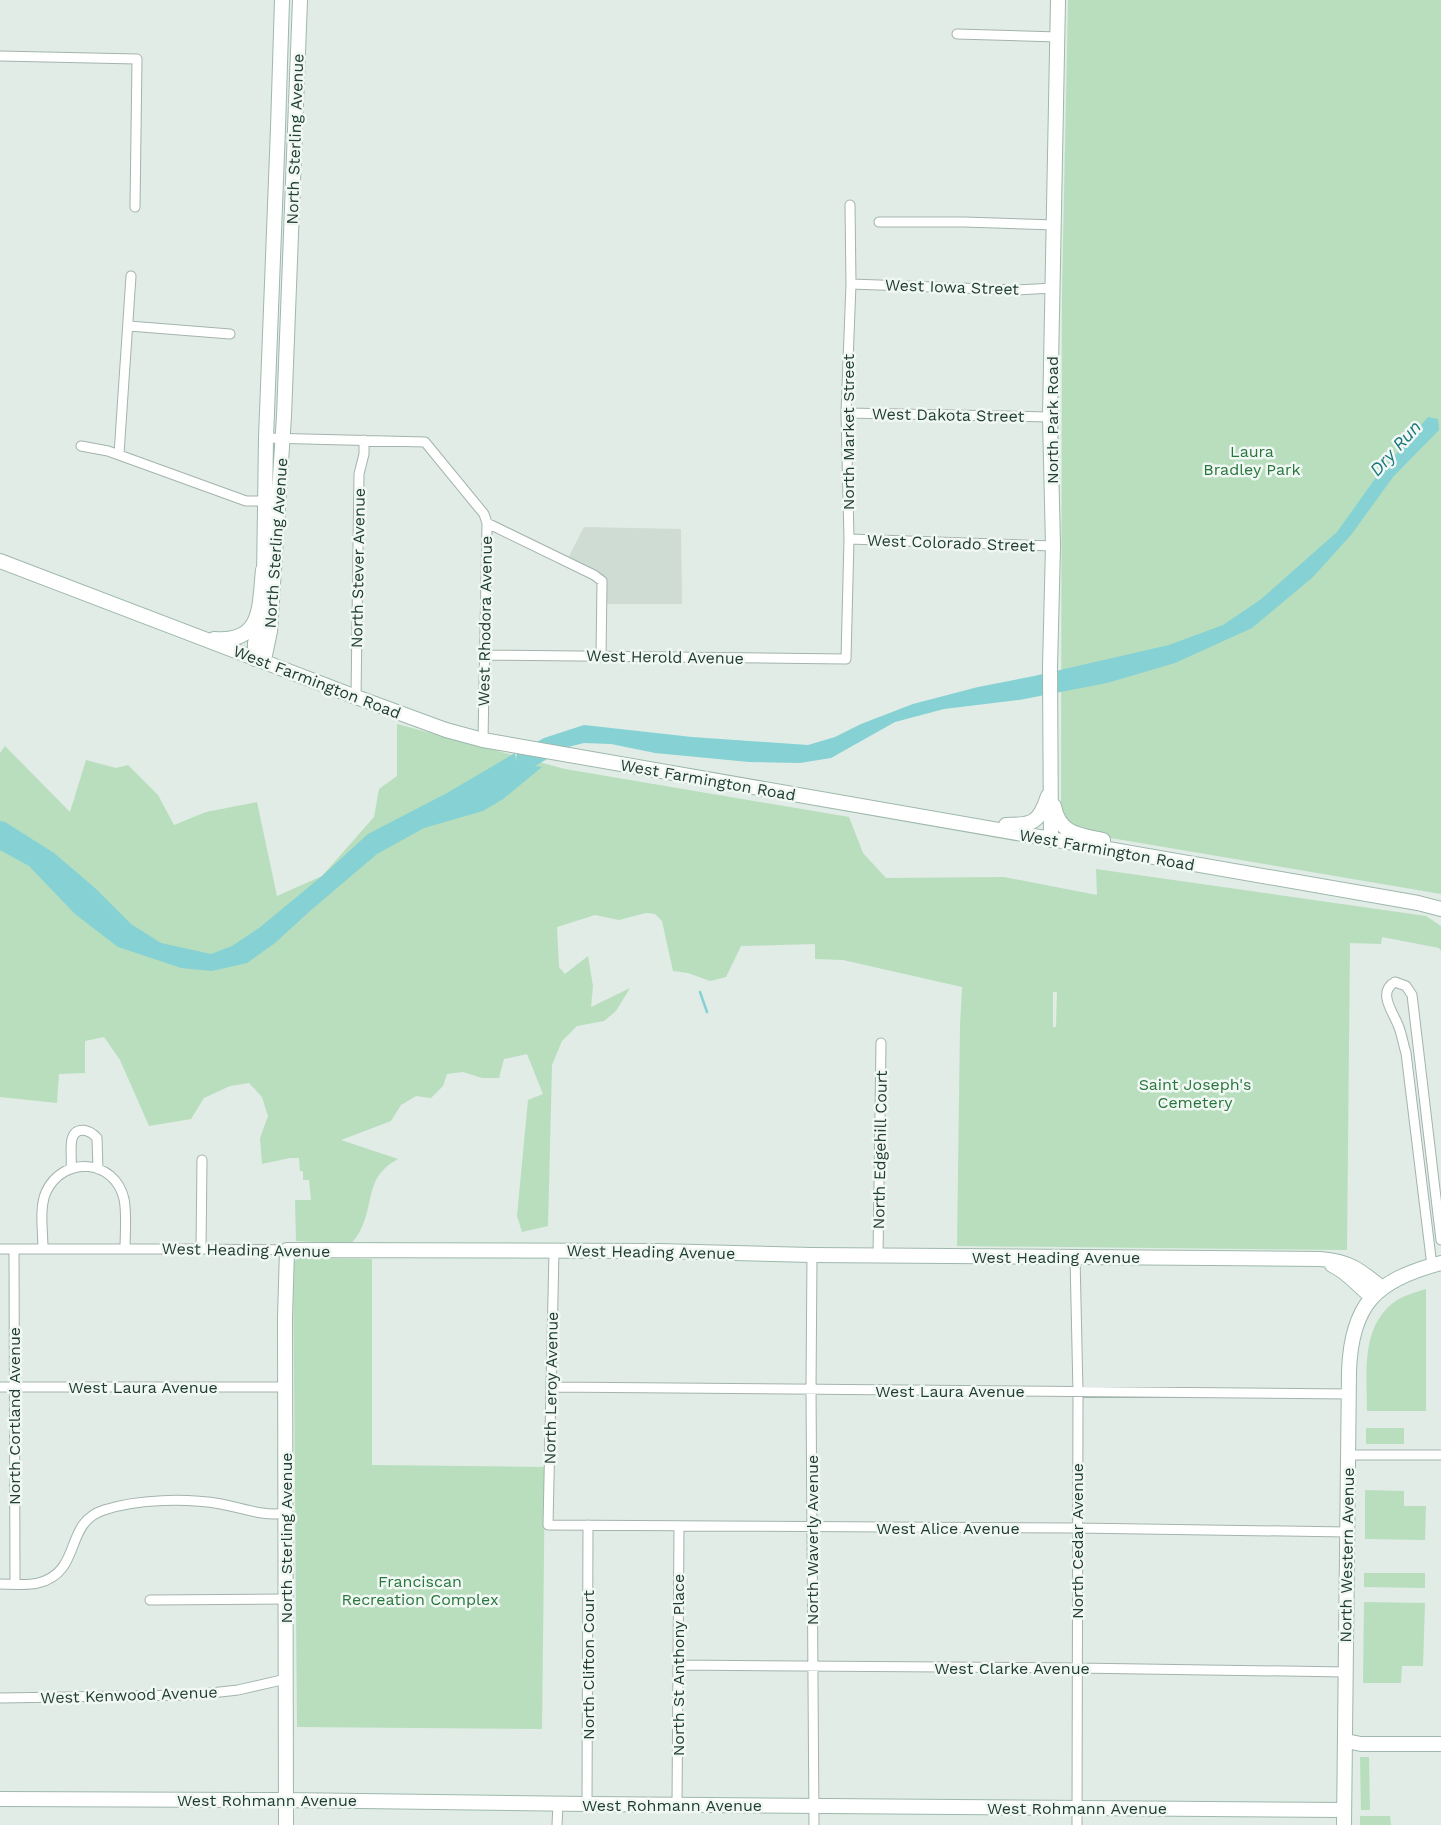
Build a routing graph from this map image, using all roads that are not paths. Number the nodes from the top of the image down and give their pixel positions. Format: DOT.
graph roads {
  1 [pos="282,0"];
  2 [pos="300,0"];
  3 [pos="1058,0"];
  4 [pos="957,34"];
  5 [pos="1058,37"];
  6 [pos="0,56"];
  7 [pos="850,204"];
  8 [pos="134,207"];
  9 [pos="879,222"];
  10 [pos="1055,225"];
  11 [pos="132,276"];
  12 [pos="851,284"];
  13 [pos="1054,288"];
  14 [pos="129,326"];
  15 [pos="230,334"];
  16 [pos="846,413"];
  17 [pos="1050,416"];
  18 [pos="266,438"];
  19 [pos="283,439"];
  20 [pos="364,440"];
  21 [pos="81,446"];
  22 [pos="119,454"];
  23 [pos="272,501"];
  24 [pos="487,524"];
  25 [pos="849,540"];
  26 [pos="1053,546"];
  27 [pos="265,554"];
  28 [pos="0,561"];
  29 [pos="186,633"];
  30 [pos="485,655"];
  31 [pos="601,657"];
  32 [pos="255,659"];
  33 [pos="846,659"];
  34 [pos="356,697"];
  35 [pos="483,740"];
  36 [pos="1050,791"];
  37 [pos="968,825"];
  38 [pos="1051,840"];
  39 [pos="1212,868"];
  40 [pos="1441,909"];
  41 [pos="881,1043"];
  42 [pos="202,1160"];
  43 [pos="72,1167"];
  44 [pos="98,1169"];
  45 [pos="1441,1240"];
  46 [pos="0,1249"];
  47 [pos="14,1249"];
  48 [pos="43,1249"];
  49 [pos="125,1249"];
  50 [pos="201,1249"];
  51 [pos="287,1250"];
  52 [pos="554,1251"];
  53 [pos="812,1255"];
  54 [pos="878,1256"];
  55 [pos="1075,1258"];
  56 [pos="1437,1265"];
  57 [pos="1377,1293"];
  58 [pos="0,1387"];
  59 [pos="285,1387"];
  60 [pos="551,1387"];
  61 [pos="14,1388"];
  62 [pos="811,1390"];
  63 [pos="1078,1392"];
  64 [pos="1349,1394"];
  65 [pos="1348,1455"];
  66 [pos="1441,1455"];
  67 [pos="285,1513"];
  68 [pos="548,1525"];
  69 [pos="588,1525"];
  70 [pos="679,1526"];
  71 [pos="812,1527"];
  72 [pos="1077,1528"];
  73 [pos="1347,1532"];
  74 [pos="0,1584"];
  75 [pos="15,1584"];
  76 [pos="286,1599"];
  77 [pos="150,1600"];
  78 [pos="678,1665"];
  79 [pos="813,1667"];
  80 [pos="1077,1668"];
  81 [pos="1346,1672"];
  82 [pos="286,1679"];
  83 [pos="0,1698"];
  84 [pos="1346,1741"];
  85 [pos="1441,1744"];
  86 [pos="0,1799"];
  87 [pos="286,1800"];
  88 [pos="558,1804"];
  89 [pos="587,1804"];
  90 [pos="677,1805"];
  91 [pos="814,1806"];
  92 [pos="1077,1808"];
  93 [pos="1344,1810"];
  94 [pos="286,1825"];
  95 [pos="558,1825"];
  96 [pos="814,1825"];
  97 [pos="1077,1825"];
  98 [pos="1344,1825"];
  1 -- 18 [label="street, North Sterling Avenue"];
  2 -- 19 [label="street, North Sterling Avenue"];
  3 -- 5 [label="street, North Park Road"];
  4 -- 5 [label="street"];
  5 -- 10 [label="street, North Park Road"];
  6 -- 8 [label="street"];
  7 -- 12 [label="street, North Market Street"];
  9 -- 10 [label="street"];
  10 -- 13 [label="street, North Park Road"];
  11 -- 14 [label="street"];
  12 -- 13 [label="street, West Iowa Street"];
  12 -- 16 [label="street, North Market Street"];
  13 -- 17 [label="street, North Park Road"];
  14 -- 15 [label="street"];
  14 -- 22 [label="street"];
  16 -- 17 [label="street, West Dakota Street"];
  16 -- 25 [label="street, North Market Street"];
  17 -- 26 [label="street, North Park Road"];
  18 -- 19 [label="street, West Rhodora Avenue"];
  18 -- 23 [label="street, North Sterling Avenue"];
  19 -- 20 [label="street, West Rhodora Avenue"];
  19 -- 23 [label="street, North Sterling Avenue"];
  20 -- 24 [label="street, West Rhodora Avenue"];
  20 -- 34 [label="street, North Stever Avenue"];
  21 -- 22 [label="street"];
  22 -- 23 [label="street"];
  23 -- 27 [label="street, North Sterling Avenue"];
  23 -- 32 [label="street, North Sterling Avenue"];
  24 -- 30 [label="street, West Rhodora Avenue"];
  24 -- 31 [label="street"];
  25 -- 26 [label="street, West Colorado Street"];
  25 -- 33 [label="street, North Market Street"];
  26 -- 36 [label="street, North Park Road"];
  27 -- 29 [label="street"];
  27 -- 32 [label="street, North Sterling Avenue"];
  28 -- 29 [label="street, West Farmington Road"];
  29 -- 32 [label="street, West Farmington Road"];
  30 -- 31 [label="street, West Herold Avenue"];
  30 -- 35 [label="street, West Rhodora Avenue"];
  31 -- 33 [label="street, West Herold Avenue"];
  32 -- 34 [label="street, West Farmington Road"];
  34 -- 35 [label="street, West Farmington Road"];
  35 -- 37 [label="street, West Farmington Road"];
  36 -- 37 [label="street"];
  36 -- 38 [label="street, North Park Road"];
  36 -- 39 [label="street"];
  37 -- 38 [label="street, West Farmington Road"];
  38 -- 39 [label="street, West Farmington Road"];
  39 -- 40 [label="street, West Farmington Road"];
  41 -- 54 [label="street, North Edgehill Court"];
  42 -- 50 [label="street"];
  43 -- 44 [label="street"];
  43 -- 44 [label="street"];
  43 -- 48 [label="street"];
  44 -- 49 [label="street"];
  45 -- 56 [label="street"];
  46 -- 47 [label="street, West Heading Avenue"];
  47 -- 48 [label="street, West Heading Avenue"];
  47 -- 61 [label="street, North Cortland Avenue"];
  48 -- 49 [label="street, West Heading Avenue"];
  49 -- 50 [label="street, West Heading Avenue"];
  50 -- 51 [label="street, West Heading Avenue"];
  51 -- 52 [label="street, West Heading Avenue"];
  51 -- 59 [label="street, North Sterling Avenue"];
  52 -- 53 [label="street, West Heading Avenue"];
  52 -- 60 [label="street, North Leroy Avenue"];
  53 -- 54 [label="street, West Heading Avenue"];
  53 -- 62 [label="street, North Waverly Avenue"];
  54 -- 55 [label="street, West Heading Avenue"];
  55 -- 57 [label="street, West Heading Avenue"];
  55 -- 63 [label="street, North Cedar Avenue"];
  56 -- 57 [label="street"];
  57 -- 64 [label="street, North Western Avenue"];
  58 -- 61 [label="street, West Laura Avenue"];
  59 -- 61 [label="street, West Laura Avenue"];
  59 -- 67 [label="street, North Sterling Avenue"];
  60 -- 62 [label="street, West Laura Avenue"];
  60 -- 68 [label="street, North Leroy Avenue"];
  61 -- 75 [label="street, North Cortland Avenue"];
  62 -- 63 [label="street, West Laura Avenue"];
  62 -- 71 [label="street, North Waverly Avenue"];
  63 -- 64 [label="street, West Laura Avenue"];
  63 -- 72 [label="street, North Cedar Avenue"];
  64 -- 65 [label="street, North Western Avenue"];
  65 -- 66 [label="street"];
  65 -- 73 [label="street, North Western Avenue"];
  67 -- 75 [label="street"];
  67 -- 76 [label="street, North Sterling Avenue"];
  68 -- 69 [label="street, West Alice Avenue"];
  69 -- 70 [label="street, West Alice Avenue"];
  69 -- 89 [label="street, North Clifton Court"];
  70 -- 71 [label="street, West Alice Avenue"];
  70 -- 78 [label="street, North St Anthony Place"];
  71 -- 72 [label="street, West Alice Avenue"];
  71 -- 79 [label="street, North Waverly Avenue"];
  72 -- 73 [label="street, West Alice Avenue"];
  72 -- 80 [label="street, North Cedar Avenue"];
  73 -- 81 [label="street, North Western Avenue"];
  74 -- 75 [label="street"];
  76 -- 77 [label="street"];
  76 -- 82 [label="street, North Sterling Avenue"];
  78 -- 79 [label="street, West Clarke Avenue"];
  78 -- 90 [label="street, North St Anthony Place"];
  79 -- 80 [label="street, West Clarke Avenue"];
  79 -- 91 [label="street, North Waverly Avenue"];
  80 -- 81 [label="street, West Clarke Avenue"];
  80 -- 92 [label="street, North Cedar Avenue"];
  81 -- 84 [label="street, North Western Avenue"];
  82 -- 83 [label="street, West Kenwood Avenue"];
  82 -- 87 [label="street, North Sterling Avenue"];
  84 -- 85 [label="street"];
  84 -- 93 [label="street, North Western Avenue"];
  86 -- 87 [label="street, West Rohmann Avenue"];
  87 -- 88 [label="street, West Rohmann Avenue"];
  87 -- 94 [label="street, North Sterling Avenue"];
  88 -- 89 [label="street, West Rohmann Avenue"];
  88 -- 95 [label="street"];
  89 -- 90 [label="street, West Rohmann Avenue"];
  90 -- 91 [label="street, West Rohmann Avenue"];
  91 -- 92 [label="street, West Rohmann Avenue"];
  91 -- 96 [label="street, North Waverly Avenue"];
  92 -- 93 [label="street, West Rohmann Avenue"];
  92 -- 97 [label="street, North Cedar Avenue"];
  93 -- 98 [label="street, North Western Avenue"];
}
